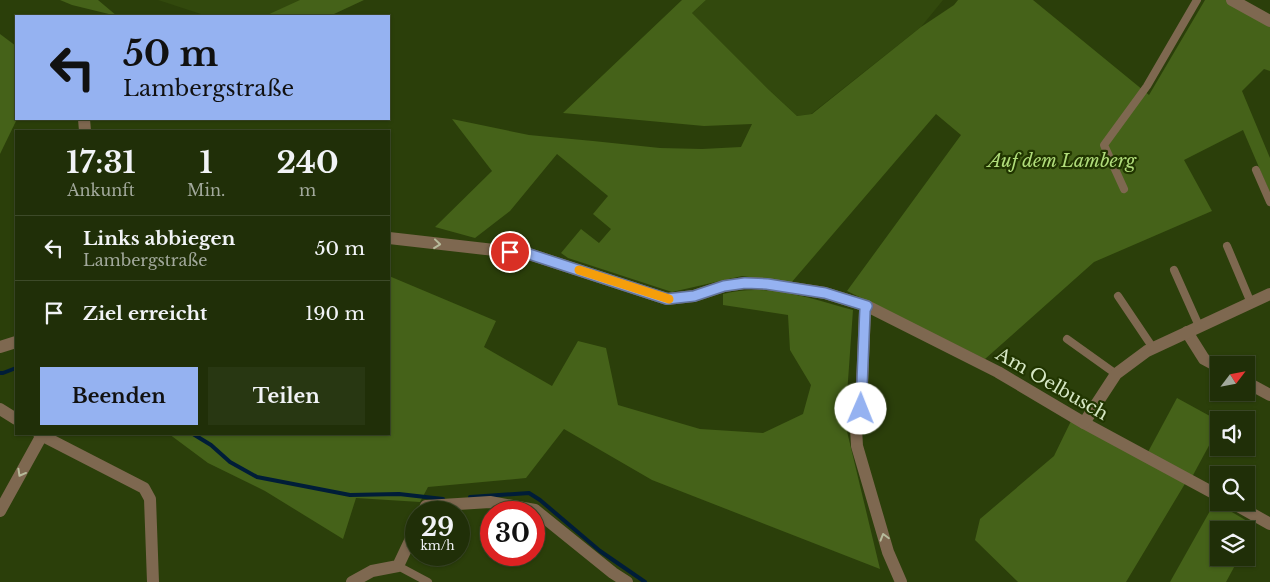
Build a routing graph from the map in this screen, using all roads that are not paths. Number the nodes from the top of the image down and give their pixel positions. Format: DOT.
graph roads {
  1 [pos="1197,0"];
  2 [pos="1232,0"];
  3 [pos="1270,21"];
  4 [pos="1256,170"];
  5 [pos="1124,188"];
  6 [pos="1270,202"];
  7 [pos="390,238"];
  8 [pos="1227,246"];
  9 [pos="1174,270"];
  10 [pos="1118,296"];
  11 [pos="1268,297"];
  12 [pos="1251,303"];
  13 [pos="867,306"];
  14 [pos="1199,326"];
  15 [pos="1186,332"];
  16 [pos="1067,339"];
  17 [pos="15,342"];
  18 [pos="0,347"];
  19 [pos="1153,348"];
  20 [pos="1210,362"];
  21 [pos="1116,374"];
  22 [pos="1255,386"];
  23 [pos="1270,394"];
  24 [pos="0,409"];
  25 [pos="15,418"];
  26 [pos="1084,423"];
  27 [pos="40,435"];
  28 [pos="1210,491"];
  29 [pos="470,503"];
  30 [pos="0,511"];
  31 [pos="1247,511"];
  32 [pos="1270,524"];
  33 [pos="405,551"];
  34 [pos="398,566"];
  35 [pos="153,582"];
  36 [pos="352,582"];
  37 [pos="428,582"];
  38 [pos="627,582"];
  39 [pos="901,582"];
  1 -- 5 [label="lane"];
  2 -- 3 [label="street"];
  4 -- 6 [label="lane"];
  7 -- 13 [label="street, Am Oelbusch, one-way"];
  8 -- 12 [label="lane"];
  9 -- 14 [label="lane"];
  10 -- 19 [label="lane"];
  11 -- 12 [label="street"];
  12 -- 14 [label="street"];
  13 -- 26 [label="street, Am Oelbusch"];
  39 -- 13 [label="street, one-way"];
  14 -- 15 [label="street"];
  15 -- 19 [label="street"];
  15 -- 20 [label="street"];
  16 -- 21 [label="lane"];
  17 -- 18 [label="street"];
  19 -- 21 [label="street"];
  21 -- 26 [label="street"];
  22 -- 23 [label="street"];
  24 -- 25 [label="street"];
  26 -- 28 [label="street, Am Oelbusch"];
  27 -- 30 [label="street, one-way"];
  27 -- 35 [label="street"];
  29 -- 38 [label="street"];
  31 -- 32 [label="street"];
  33 -- 34 [label="street"];
  34 -- 36 [label="street"];
  34 -- 37 [label="lane"];
}
